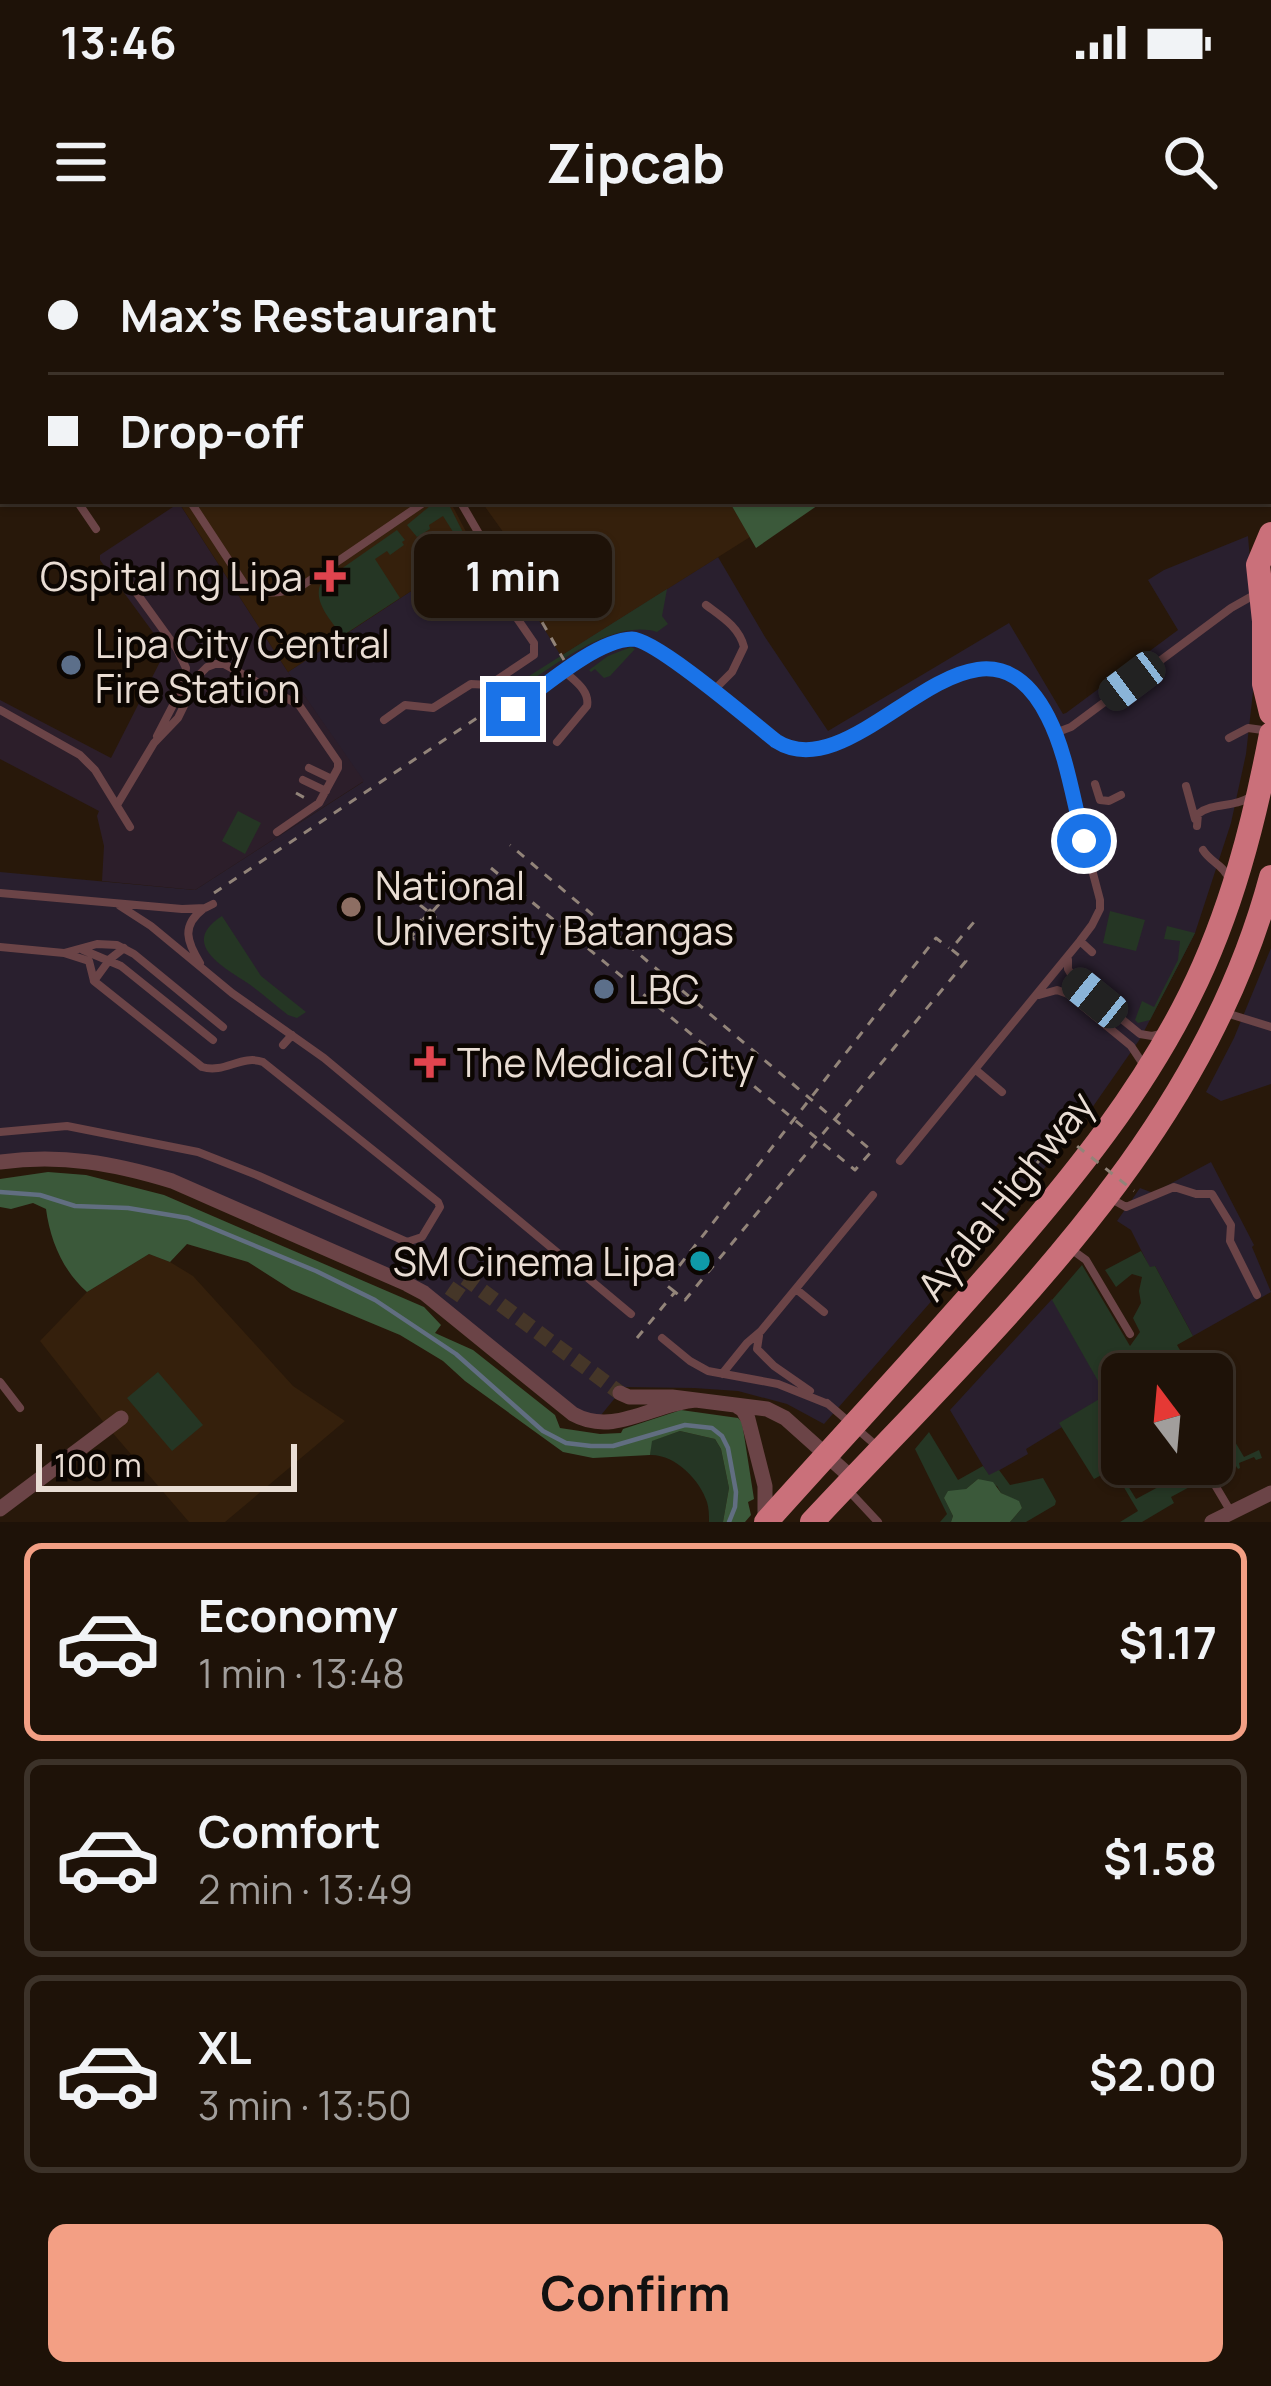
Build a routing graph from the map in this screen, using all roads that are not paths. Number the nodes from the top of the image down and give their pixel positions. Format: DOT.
graph roads {
  1 [pos="79,504"];
  2 [pos="192,504"];
  3 [pos="423,504"];
  4 [pos="462,504"];
  5 [pos="96,530"];
  6 [pos="1271,534"];
  7 [pos="120,570"];
  8 [pos="1262,593"];
  9 [pos="706,605"];
  10 [pos="565,666"];
  11 [pos="712,692"];
  12 [pos="513,709"];
  13 [pos="0,710"];
  14 [pos="1271,713"];
  15 [pos="384,720"];
  16 [pos="1271,732"];
  17 [pos="1055,733"];
  18 [pos="1229,738"];
  19 [pos="556,742"];
  20 [pos="154,743"];
  21 [pos="309,768"];
  22 [pos="332,779"];
  23 [pos="303,780"];
  24 [pos="1262,782"];
  25 [pos="1095,784"];
  26 [pos="1186,786"];
  27 [pos="326,791"];
  28 [pos="1121,795"];
  29 [pos="117,805"];
  30 [pos="130,826"];
  31 [pos="277,832"];
  32 [pos="1202,850"];
  33 [pos="1271,877"];
  34 [pos="1232,891"];
  35 [pos="0,893"];
  36 [pos="120,906"];
  37 [pos="1080,941"];
  38 [pos="0,947"];
  39 [pos="124,948"];
  40 [pos="82,949"];
  41 [pos="1092,952"];
  42 [pos="64,953"];
  43 [pos="1070,954"];
  44 [pos="110,959"];
  45 [pos="206,971"];
  46 [pos="94,981"];
  47 [pos="1028,1003"];
  48 [pos="1221,1011"];
  49 [pos="1176,1022"];
  50 [pos="224,1027"];
  51 [pos="1271,1027"];
  52 [pos="292,1035"];
  53 [pos="213,1040"];
  54 [pos="283,1046"];
  55 [pos="310,1048"];
  56 [pos="301,1059"];
  57 [pos="976,1070"];
  58 [pos="1143,1078"];
  59 [pos="1002,1092"];
  60 [pos="0,1132"];
  61 [pos="900,1161"];
  62 [pos="0,1162"];
  63 [pos="873,1195"];
  64 [pos="1107,1196"];
  65 [pos="1067,1246"];
  66 [pos="796,1288"];
  67 [pos="1257,1295"];
  68 [pos="451,1298"];
  69 [pos="824,1312"];
  70 [pos="631,1314"];
  71 [pos="452,1316"];
  72 [pos="761,1331"];
  73 [pos="1130,1334"];
  74 [pos="662,1338"];
  75 [pos="722,1374"];
  76 [pos="0,1382"];
  77 [pos="620,1393"];
  78 [pos="696,1400"];
  79 [pos="828,1404"];
  80 [pos="735,1405"];
  81 [pos="20,1408"];
  82 [pos="121,1418"];
  83 [pos="854,1425"];
  84 [pos="880,1449"];
  85 [pos="826,1455"];
  86 [pos="849,1482"];
  87 [pos="1215,1485"];
  88 [pos="1271,1493"];
  89 [pos="0,1509"];
  90 [pos="1232,1513"];
  91 [pos="765,1522"];
  92 [pos="812,1522"];
  93 [pos="878,1522"];
  94 [pos="1213,1522"];
  1 -- 5 [label="lane"];
  2 -- 3 [label="lane"];
  4 -- 15 [label="lane"];
  6 -- 8 [label="highway"];
  7 -- 20 [label="lane"];
  8 -- 14 [label="highway"];
  8 -- 17 [label="lane"];
  9 -- 11 [label="lane"];
  10 -- 11 [label="lane"];
  10 -- 12 [label="lane"];
  10 -- 19 [label="lane"];
  11 -- 17 [label="lane"];
  13 -- 29 [label="lane"];
  16 -- 18 [label="lane"];
  16 -- 24 [label="highway, Ayala Highway"];
  17 -- 37 [label="lane"];
  20 -- 22 [label="lane"];
  20 -- 29 [label="lane"];
  21 -- 22 [label="lane"];
  22 -- 27 [label="lane"];
  23 -- 27 [label="lane"];
  24 -- 26 [label="lane"];
  24 -- 34 [label="highway, Ayala Highway"];
  25 -- 28 [label="lane"];
  27 -- 31 [label="lane"];
  29 -- 30 [label="lane"];
  32 -- 34 [label="lane"];
  33 -- 48 [label="highway, Ayala Highway"];
  34 -- 49 [label="highway, Ayala Highway"];
  35 -- 36 [label="lane"];
  36 -- 45 [label="lane"];
  36 -- 45 [label="lane"];
  37 -- 41 [label="lane"];
  37 -- 43 [label="lane"];
  38 -- 42 [label="lane"];
  39 -- 40 [label="lane"];
  39 -- 44 [label="lane"];
  39 -- 50 [label="lane"];
  40 -- 42 [label="lane"];
  40 -- 44 [label="lane"];
  42 -- 46 [label="lane"];
  43 -- 47 [label="lane"];
  43 -- 49 [label="lane"];
  44 -- 46 [label="lane"];
  44 -- 53 [label="lane"];
  45 -- 52 [label="lane"];
  46 -- 60 [label="lane"];
  47 -- 57 [label="lane"];
  47 -- 58 [label="lane"];
  48 -- 51 [label="lane"];
  48 -- 64 [label="highway, Ayala Highway"];
  49 -- 58 [label="highway, Ayala Highway"];
  52 -- 54 [label="lane"];
  52 -- 55 [label="lane"];
  55 -- 56 [label="lane"];
  55 -- 70 [label="lane"];
  57 -- 59 [label="lane"];
  57 -- 61 [label="lane"];
  58 -- 83 [label="highway, Ayala Highway"];
  62 -- 71 [label="street"];
  63 -- 66 [label="lane"];
  64 -- 65 [label="highway, Ayala Highway"];
  64 -- 67 [label="lane"];
  65 -- 73 [label="lane"];
  65 -- 84 [label="highway, Ayala Highway"];
  66 -- 69 [label="lane"];
  66 -- 72 [label="lane"];
  68 -- 71 [label="street"];
  71 -- 78 [label="street"];
  72 -- 75 [label="lane"];
  72 -- 79 [label="lane"];
  74 -- 75 [label="lane"];
  75 -- 79 [label="lane"];
  76 -- 81 [label="lane"];
  77 -- 78 [label="street"];
  78 -- 80 [label="street"];
  79 -- 83 [label="lane"];
  80 -- 85 [label="street"];
  80 -- 91 [label="street"];
  82 -- 89 [label="street"];
  83 -- 84 [label="lane"];
  83 -- 85 [label="highway, Ayala Highway"];
  84 -- 86 [label="highway, Ayala Highway"];
  85 -- 86 [label="street"];
  85 -- 91 [label="highway, Ayala Highway"];
  86 -- 92 [label="highway, Ayala Highway"];
  86 -- 93 [label="lane"];
  87 -- 90 [label="lane"];
  88 -- 90 [label="street"];
  90 -- 94 [label="street"];
}
